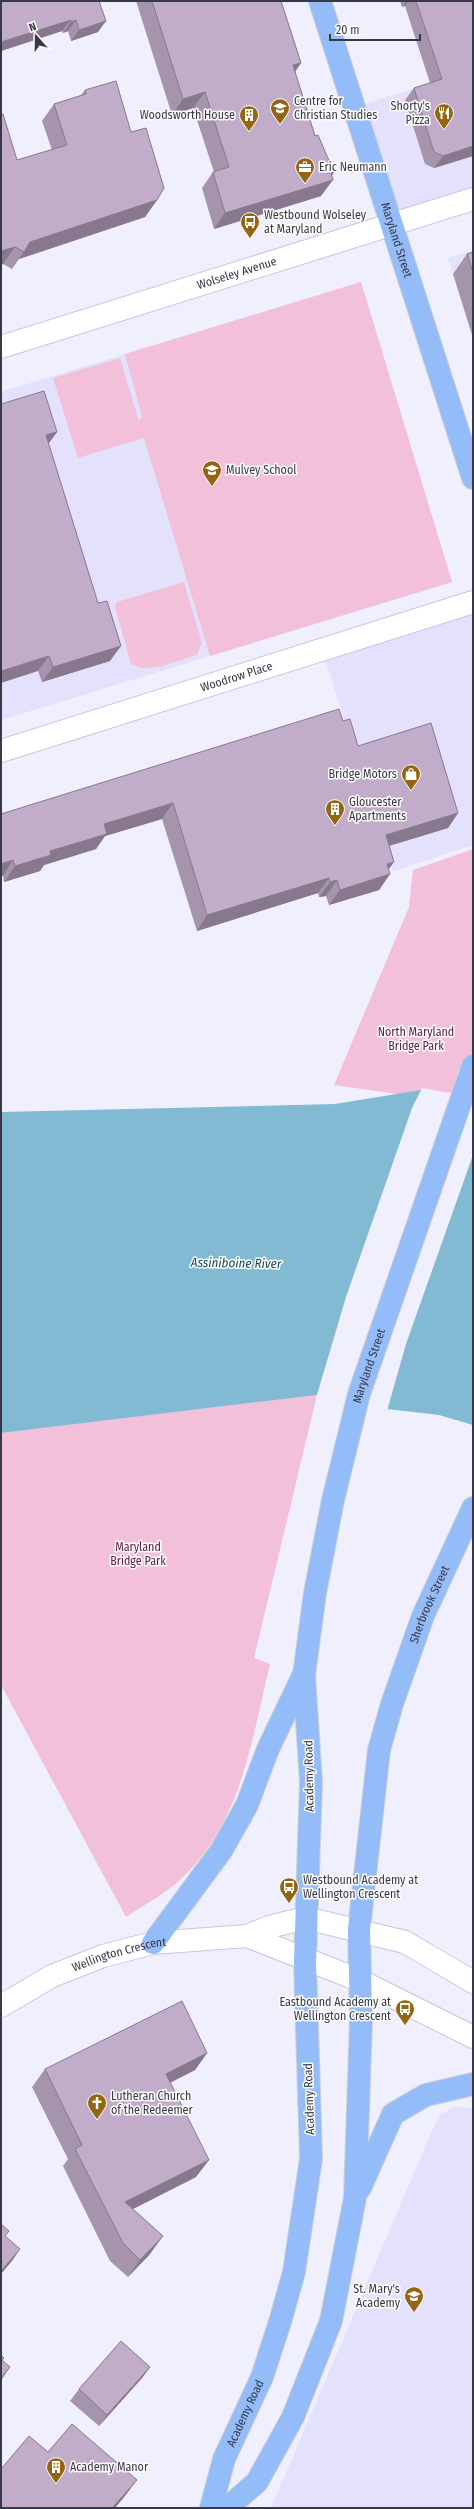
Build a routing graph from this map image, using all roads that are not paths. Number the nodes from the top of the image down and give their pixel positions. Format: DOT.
graph roads {
  1 [pos="320,1"];
  2 [pos="473,199"];
  3 [pos="390,225"];
  4 [pos="1,347"];
  5 [pos="473,478"];
  6 [pos="473,602"];
  7 [pos="1,751"];
  8 [pos="473,1066"];
  9 [pos="473,1508"];
  10 [pos="304,1675"];
  11 [pos="306,1918"];
  12 [pos="359,1929"];
  13 [pos="247,1936"];
  14 [pos="153,1943"];
  15 [pos="305,1961"];
  16 [pos="359,1980"];
  17 [pos="473,1982"];
  18 [pos="1,2006"];
  19 [pos="473,2037"];
  20 [pos="473,2084"];
  21 [pos="356,2198"];
  22 [pos="211,2508"];
  23 [pos="228,2508"];
  1 -- 3 [label="main road, Maryland Street"];
  2 -- 3 [label="street, Wolseley Avenue"];
  3 -- 4 [label="street, Wolseley Avenue"];
  3 -- 5 [label="main road, Maryland Street"];
  6 -- 7 [label="street, Woodrow Place"];
  8 -- 10 [label="main road, Maryland Street"];
  9 -- 12 [label="main road, Sherbrook Street"];
  10 -- 11 [label="main road, Academy Road"];
  10 -- 14 [label="main road"];
  11 -- 12 [label="street, Wellington Crescent"];
  11 -- 13 [label="street, Wellington Crescent"];
  11 -- 15 [label="main road, Academy Road"];
  12 -- 16 [label="main road"];
  12 -- 17 [label="street, Wellington Crescent"];
  13 -- 14 [label="street, Wellington Crescent"];
  13 -- 15 [label="street, Wellington Crescent"];
  14 -- 18 [label="street, Wellington Crescent"];
  15 -- 16 [label="street, Wellington Crescent"];
  15 -- 22 [label="main road, Academy Road"];
  16 -- 19 [label="street, Wellington Crescent"];
  16 -- 21 [label="main road"];
  20 -- 21 [label="main road"];
  21 -- 23 [label="main road"];
}
